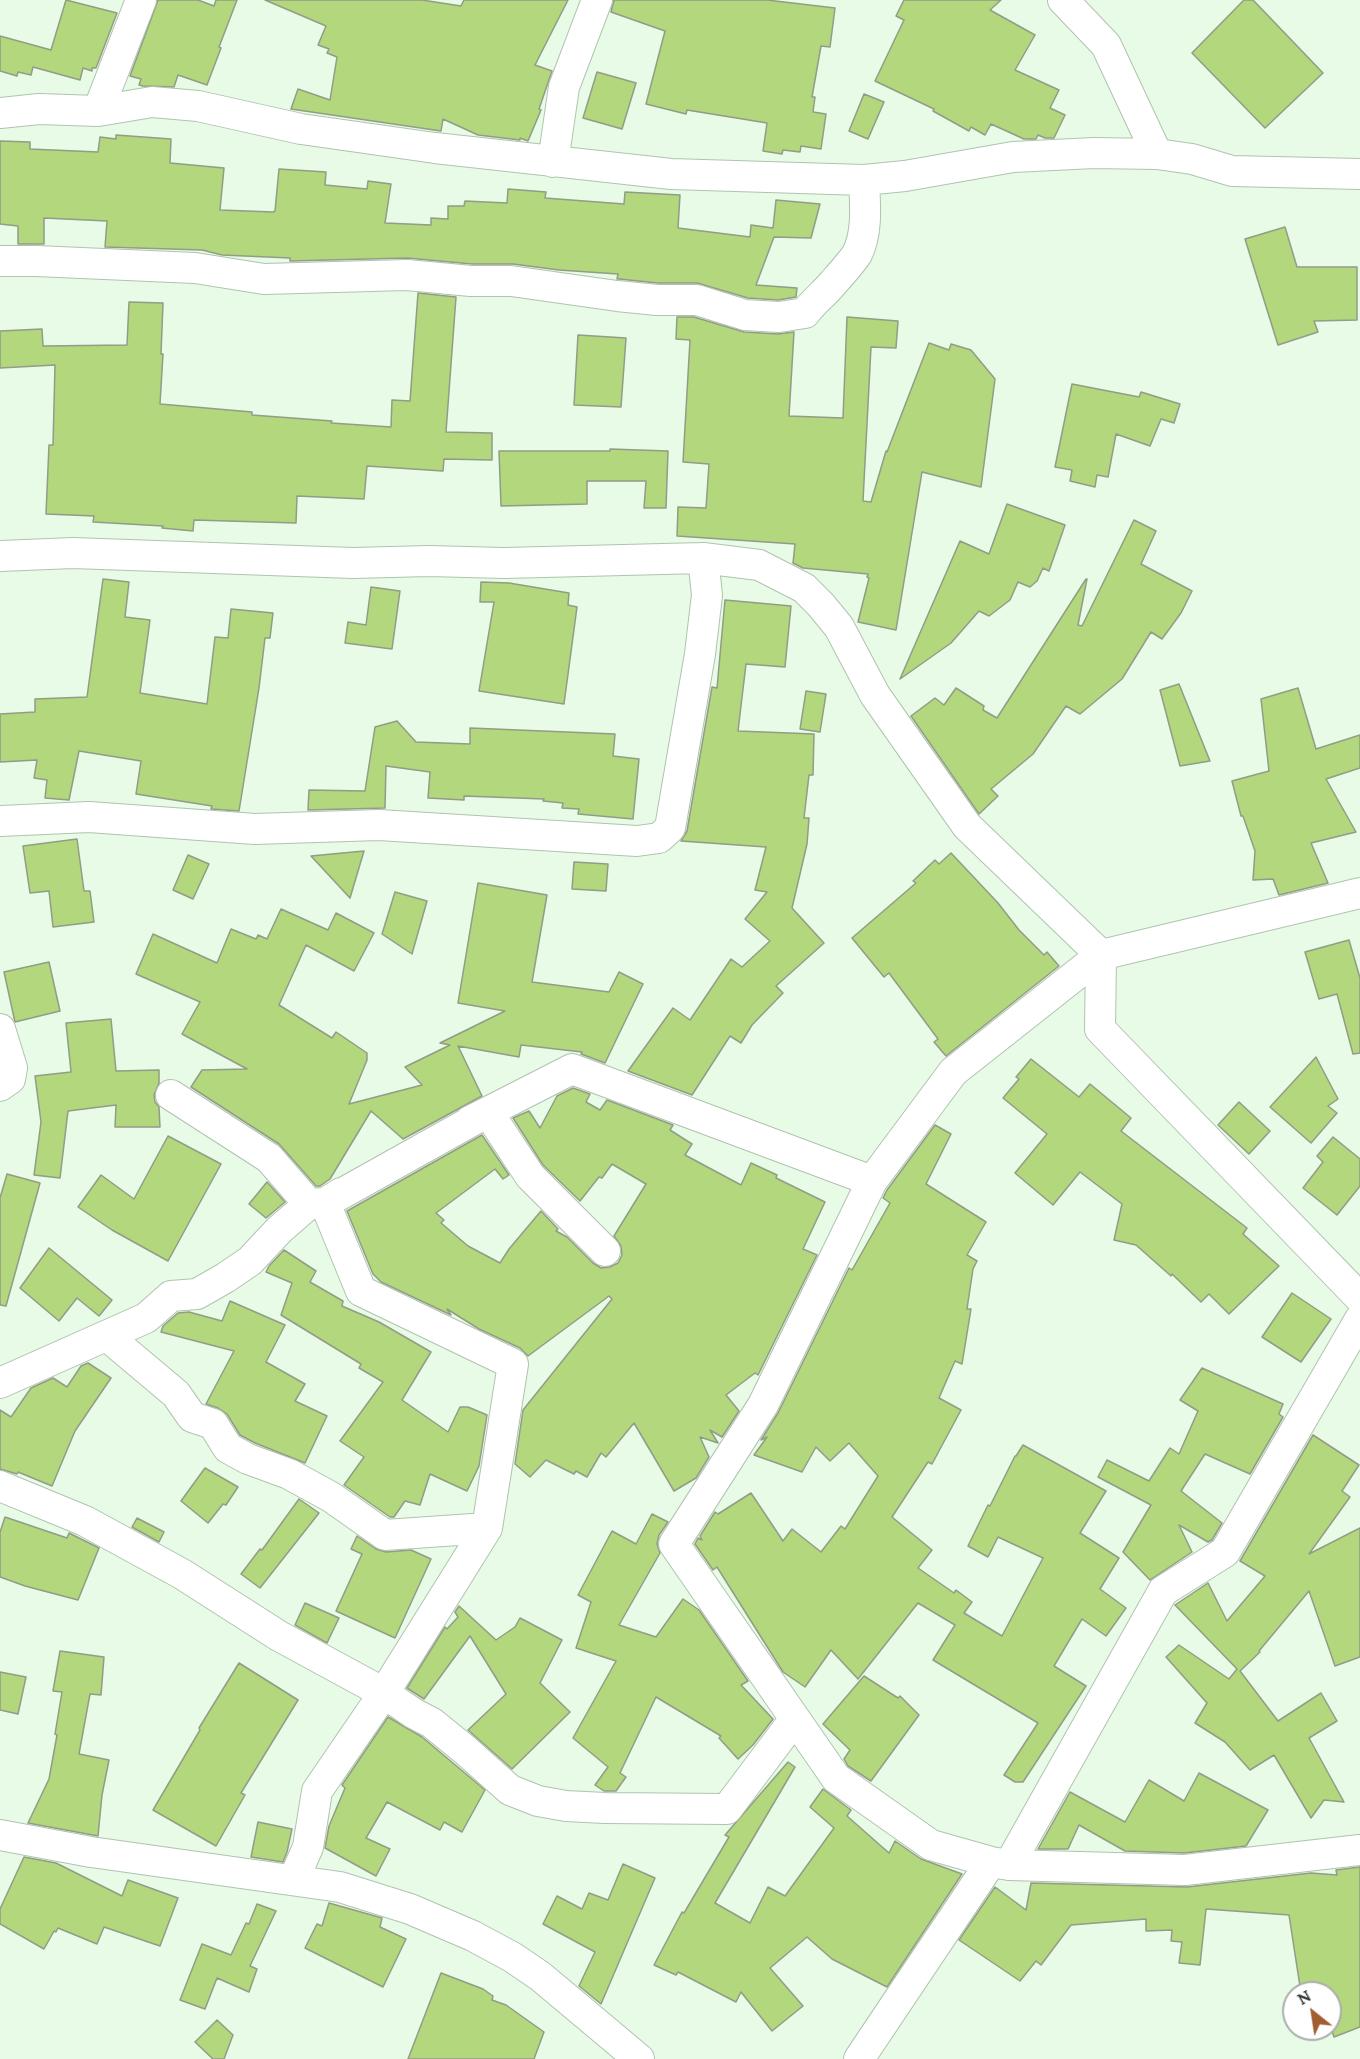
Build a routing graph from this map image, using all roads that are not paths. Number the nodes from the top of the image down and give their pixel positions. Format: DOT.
graph roads {
  1 [pos="141,0"];
  2 [pos="597,0"];
  3 [pos="1063,0"];
  4 [pos="98,111"];
  5 [pos="0,113"];
  6 [pos="1157,154"];
  7 [pos="553,162"];
  8 [pos="1360,174"];
  9 [pos="864,180"];
  10 [pos="0,261"];
  11 [pos="0,556"];
  12 [pos="703,558"];
  13 [pos="0,821"];
  14 [pos="1360,893"];
  15 [pos="1101,955"];
  16 [pos="0,1029"];
  17 [pos="0,1086"];
  18 [pos="171,1095"];
  19 [pos="488,1112"];
  20 [pos="872,1180"];
  21 [pos="317,1204"];
  22 [pos="605,1251"];
  23 [pos="1360,1298"];
  24 [pos="1360,1319"];
  25 [pos="107,1336"];
  26 [pos="0,1383"];
  27 [pos="0,1486"];
  28 [pos="487,1528"];
  29 [pos="384,1693"];
  30 [pos="794,1720"];
  31 [pos="0,1835"];
  32 [pos="1360,1850"];
  33 [pos="1000,1864"];
  34 [pos="294,1879"];
  35 [pos="639,2059"];
  36 [pos="859,2059"];
  1 -- 4 [label="street"];
  2 -- 7 [label="street"];
  3 -- 6 [label="street"];
  4 -- 5 [label="street"];
  4 -- 7 [label="street"];
  6 -- 8 [label="street"];
  6 -- 9 [label="street"];
  7 -- 9 [label="street"];
  9 -- 10 [label="street"];
  11 -- 12 [label="street"];
  12 -- 13 [label="street"];
  12 -- 15 [label="street"];
  14 -- 15 [label="street"];
  15 -- 20 [label="street"];
  15 -- 23 [label="street"];
  16 -- 17 [label="street"];
  18 -- 21 [label="street"];
  19 -- 20 [label="street"];
  19 -- 21 [label="street"];
  19 -- 22 [label="street"];
  20 -- 30 [label="street"];
  21 -- 25 [label="street"];
  21 -- 28 [label="street"];
  24 -- 33 [label="street"];
  25 -- 26 [label="street"];
  25 -- 28 [label="street"];
  27 -- 29 [label="street"];
  28 -- 29 [label="street"];
  29 -- 30 [label="street"];
  29 -- 34 [label="street"];
  30 -- 33 [label="street"];
  31 -- 34 [label="street"];
  32 -- 33 [label="street"];
  33 -- 36 [label="street"];
  34 -- 35 [label="street"];
}
